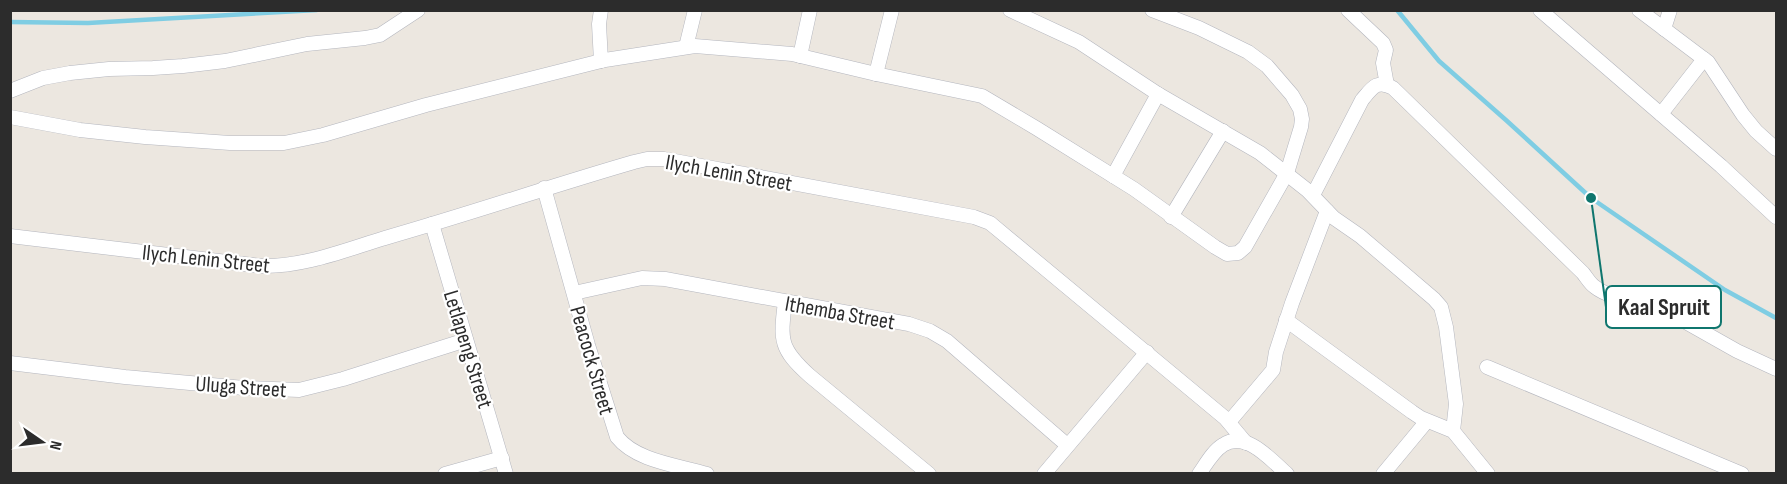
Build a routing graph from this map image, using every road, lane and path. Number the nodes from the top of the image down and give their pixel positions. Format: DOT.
graph roads {
  1 [pos="418,10"];
  2 [pos="601,10"];
  3 [pos="695,10"];
  4 [pos="810,10"];
  5 [pos="892,10"];
  6 [pos="1010,10"];
  7 [pos="1152,10"];
  8 [pos="1348,10"];
  9 [pos="1540,10"];
  10 [pos="1639,10"];
  11 [pos="1670,10"];
  12 [pos="1664,29"];
  13 [pos="686,47"];
  14 [pos="800,56"];
  15 [pos="1704,59"];
  16 [pos="601,61"];
  17 [pos="876,74"];
  18 [pos="1387,85"];
  19 [pos="10,91"];
  20 [pos="1158,94"];
  21 [pos="1661,114"];
  22 [pos="10,117"];
  23 [pos="1223,131"];
  24 [pos="1776,150"];
  25 [pos="1287,173"];
  26 [pos="1113,176"];
  27 [pos="544,188"];
  28 [pos="1312,195"];
  29 [pos="1327,211"];
  30 [pos="1776,214"];
  31 [pos="1172,217"];
  32 [pos="432,224"];
  33 [pos="10,236"];
  34 [pos="574,293"];
  35 [pos="785,302"];
  36 [pos="1286,320"];
  37 [pos="466,340"];
  38 [pos="1147,352"];
  39 [pos="10,363"];
  40 [pos="1488,368"];
  41 [pos="1776,369"];
  42 [pos="1427,421"];
  43 [pos="1229,422"];
  44 [pos="1453,431"];
  45 [pos="1239,442"];
  46 [pos="1067,446"];
  47 [pos="502,458"];
  48 [pos="445,474"];
  49 [pos="506,474"];
  50 [pos="706,474"];
  51 [pos="929,474"];
  52 [pos="1044,474"];
  53 [pos="1199,474"];
  54 [pos="1287,474"];
  55 [pos="1383,474"];
  56 [pos="1488,474"];
  57 [pos="1742,474"];
  1 -- 19 [label="street"];
  2 -- 16 [label="street"];
  3 -- 13 [label="street"];
  4 -- 14 [label="street"];
  5 -- 17 [label="street"];
  6 -- 20 [label="street"];
  7 -- 25 [label="street"];
  8 -- 18 [label="street"];
  9 -- 21 [label="street"];
  10 -- 12 [label="street"];
  11 -- 12 [label="street"];
  12 -- 15 [label="street"];
  13 -- 14 [label="street"];
  13 -- 16 [label="street"];
  14 -- 17 [label="street"];
  15 -- 21 [label="street"];
  15 -- 24 [label="street"];
  16 -- 22 [label="street"];
  17 -- 26 [label="street"];
  18 -- 28 [label="street"];
  18 -- 41 [label="street"];
  20 -- 23 [label="street"];
  20 -- 26 [label="street"];
  21 -- 30 [label="street"];
  23 -- 25 [label="street"];
  23 -- 31 [label="street"];
  25 -- 28 [label="street"];
  25 -- 31 [label="street"];
  26 -- 31 [label="street"];
  27 -- 32 [label="street, Ilych Lenin Street"];
  27 -- 34 [label="street, Peacock Street"];
  27 -- 38 [label="street, Ilych Lenin Street"];
  28 -- 29 [label="street"];
  29 -- 36 [label="street"];
  29 -- 44 [label="street"];
  32 -- 33 [label="street, Ilych Lenin Street"];
  32 -- 37 [label="street, Letlapeng Street"];
  34 -- 35 [label="street, Ithemba Street"];
  34 -- 50 [label="street, Peacock Street"];
  35 -- 46 [label="street, Ithemba Street"];
  35 -- 51 [label="street"];
  36 -- 42 [label="street"];
  36 -- 43 [label="street"];
  37 -- 39 [label="street, Uluga Street"];
  37 -- 47 [label="street, Letlapeng Street"];
  38 -- 43 [label="street, Ilych Lenin Street"];
  38 -- 46 [label="street"];
  40 -- 57 [label="street"];
  42 -- 44 [label="street"];
  42 -- 55 [label="street"];
  43 -- 45 [label="street, Ilych Lenin Street"];
  44 -- 56 [label="street"];
  45 -- 53 [label="street"];
  45 -- 54 [label="street, Ilych Lenin Street"];
  46 -- 52 [label="street"];
  47 -- 48 [label="street"];
  47 -- 49 [label="street, Letlapeng Street"];
}
